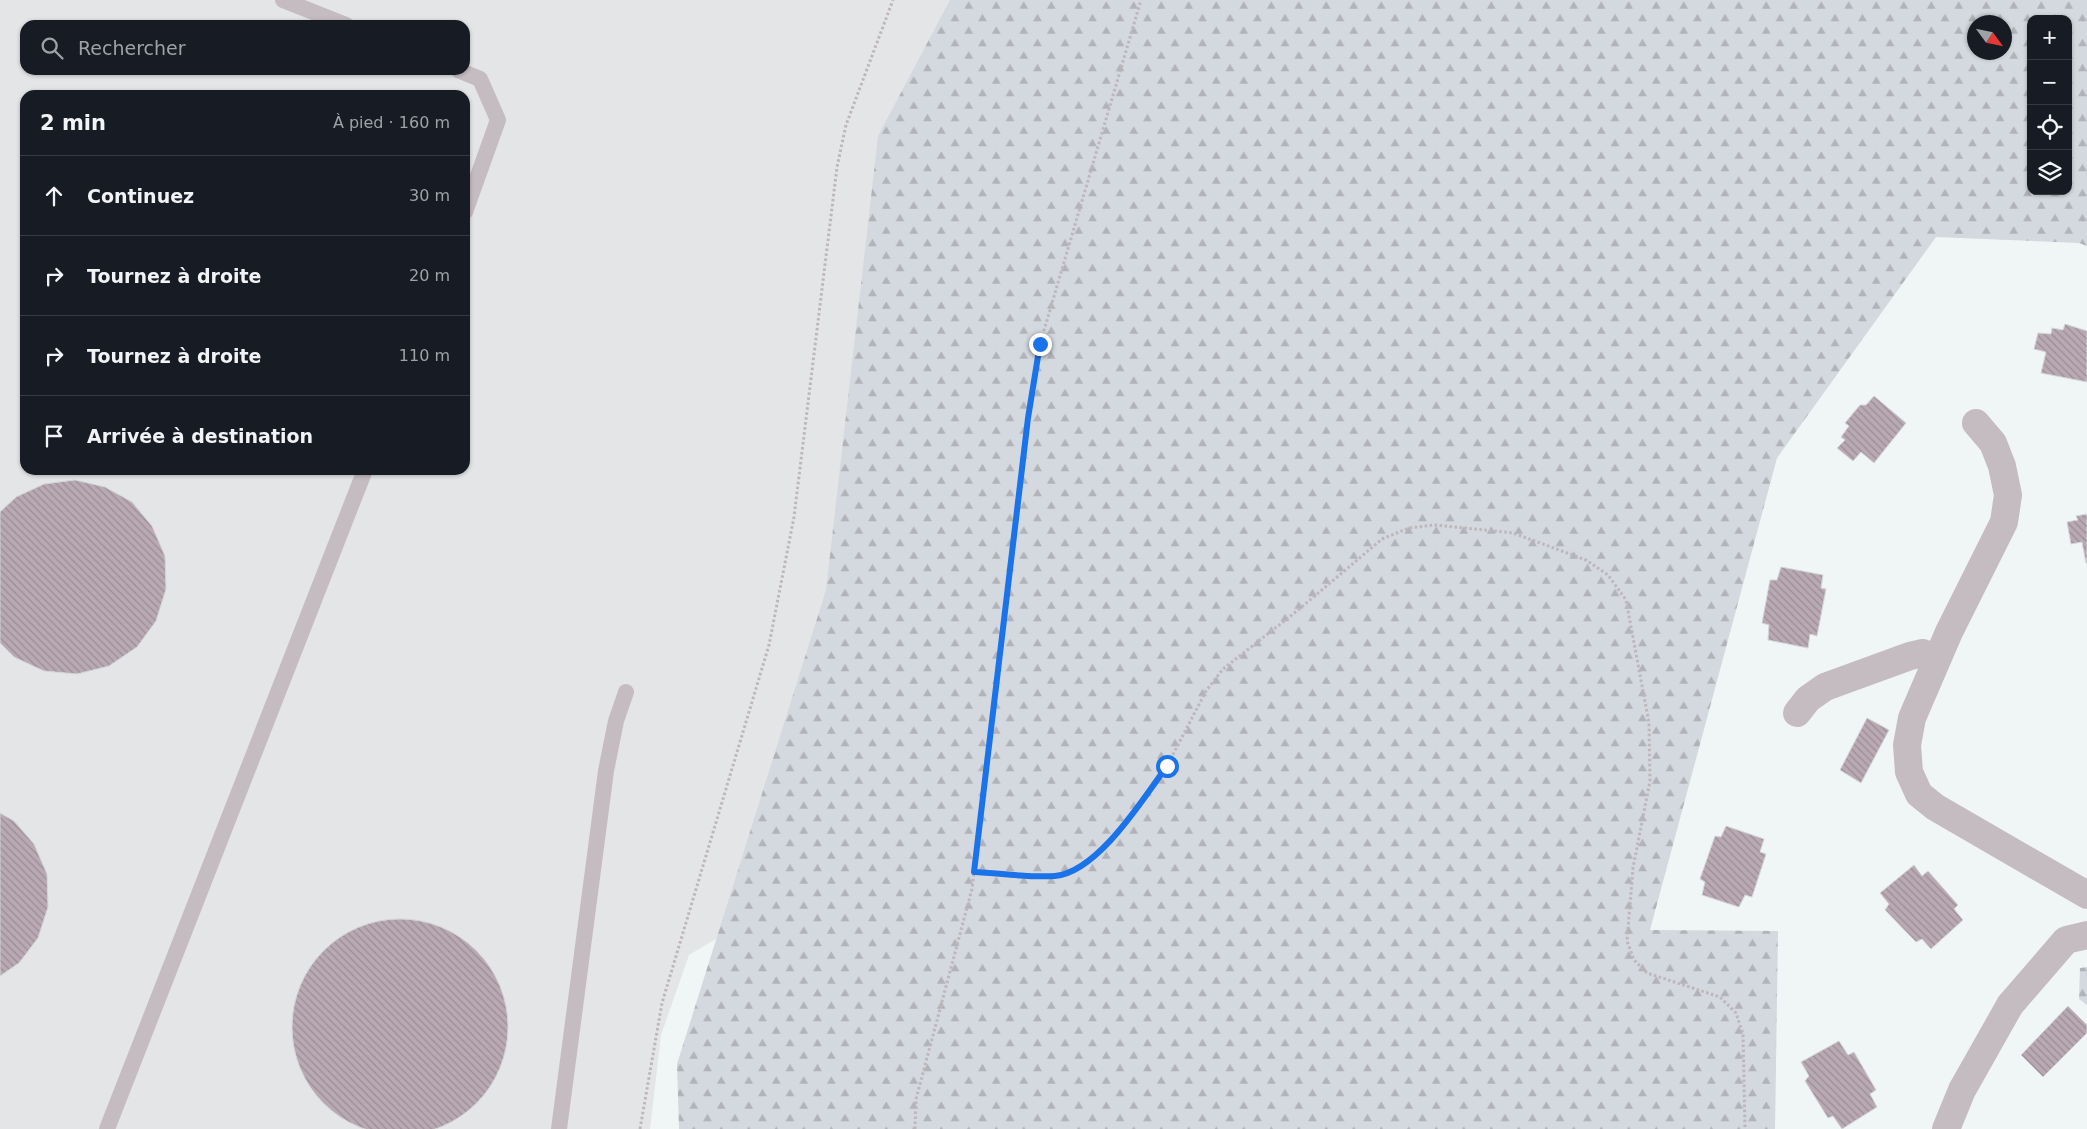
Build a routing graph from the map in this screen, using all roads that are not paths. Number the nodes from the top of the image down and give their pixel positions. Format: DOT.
graph roads {
  1 [pos="283,0"];
  2 [pos="333,20"];
  3 [pos="470,75"];
  4 [pos="470,198"];
  5 [pos="1976,423"];
  6 [pos="363,475"];
  7 [pos="1937,659"];
  8 [pos="626,692"];
  9 [pos="1797,713"];
  10 [pos="2087,895"];
  11 [pos="2087,935"];
  12 [pos="107,1129"];
  13 [pos="559,1129"];
  14 [pos="1946,1129"];
  1 -- 2 [label="lane"];
  3 -- 4 [label="lane"];
  5 -- 7 [label="street"];
  6 -- 12 [label="lane"];
  7 -- 9 [label="street"];
  7 -- 10 [label="street"];
  8 -- 13 [label="lane"];
  11 -- 14 [label="street"];
}
